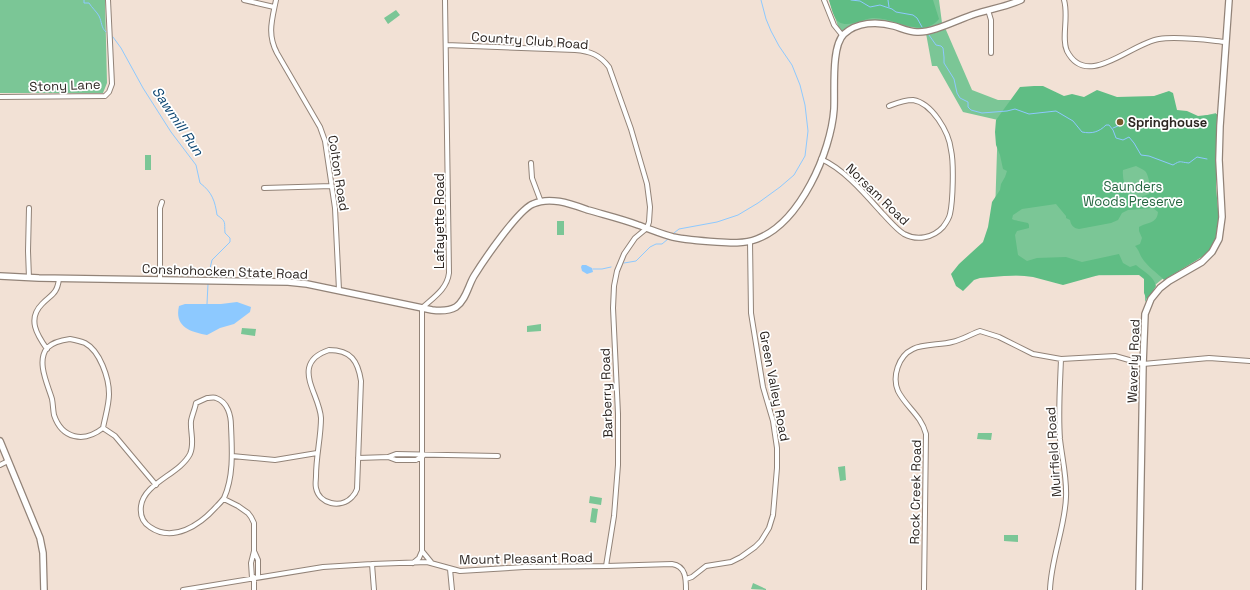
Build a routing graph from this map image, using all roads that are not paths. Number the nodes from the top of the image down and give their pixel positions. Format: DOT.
graph roads {
  1 [pos="108,0"];
  2 [pos="244,0"];
  3 [pos="276,0"];
  4 [pos="445,0"];
  5 [pos="824,0"];
  6 [pos="1021,0"];
  7 [pos="1064,0"];
  8 [pos="1229,0"];
  9 [pos="274,7"];
  10 [pos="988,10"];
  11 [pos="842,35"];
  12 [pos="1226,42"];
  13 [pos="446,45"];
  14 [pos="991,53"];
  15 [pos="0,97"];
  16 [pos="889,106"];
  17 [pos="821,159"];
  18 [pos="531,163"];
  19 [pos="332,186"];
  20 [pos="264,188"];
  21 [pos="162,202"];
  22 [pos="541,202"];
  23 [pos="29,208"];
  24 [pos="647,228"];
  25 [pos="750,242"];
  26 [pos="0,276"];
  27 [pos="29,278"];
  28 [pos="59,279"];
  29 [pos="160,280"];
  30 [pos="339,290"];
  31 [pos="422,308"];
  32 [pos="47,348"];
  33 [pos="1061,359"];
  34 [pos="1250,361"];
  35 [pos="1143,364"];
  36 [pos="103,428"];
  37 [pos="0,441"];
  38 [pos="317,452"];
  39 [pos="232,456"];
  40 [pos="423,456"];
  41 [pos="498,456"];
  42 [pos="358,458"];
  43 [pos="8,461"];
  44 [pos="0,465"];
  45 [pos="156,485"];
  46 [pos="224,499"];
  47 [pos="422,551"];
  48 [pos="412,562"];
  49 [pos="431,562"];
  50 [pos="372,564"];
  51 [pos="606,566"];
  52 [pos="450,569"];
  53 [pos="254,577"];
  54 [pos="686,579"];
  55 [pos="44,590"];
  56 [pos="183,590"];
  57 [pos="254,590"];
  58 [pos="374,590"];
  59 [pos="452,590"];
  60 [pos="686,590"];
  61 [pos="924,590"];
  62 [pos="1050,590"];
  63 [pos="1139,590"];
  1 -- 15 [label="street, Stony Lane"];
  2 -- 9 [label="street"];
  3 -- 9 [label="street, Colton Road"];
  4 -- 13 [label="street, Lafayette Road"];
  5 -- 11 [label="street"];
  6 -- 10 [label="main road"];
  7 -- 12 [label="street"];
  8 -- 12 [label="main road, Waverly Road"];
  9 -- 19 [label="street, Colton Road"];
  10 -- 11 [label="main road"];
  10 -- 14 [label="street"];
  11 -- 17 [label="main road, Conshohocken State Road"];
  12 -- 35 [label="main road, Waverly Road"];
  13 -- 24 [label="street, Country Club Road"];
  13 -- 31 [label="street, Lafayette Road"];
  16 -- 17 [label="street, Norsam Road"];
  17 -- 25 [label="main road, Conshohocken State Road"];
  18 -- 22 [label="street"];
  19 -- 20 [label="street"];
  19 -- 30 [label="street, Colton Road"];
  21 -- 29 [label="street"];
  22 -- 24 [label="main road, Conshohocken State Road"];
  22 -- 31 [label="main road, Conshohocken State Road"];
  23 -- 27 [label="street"];
  24 -- 25 [label="main road, Conshohocken State Road"];
  24 -- 51 [label="street, Barberry Road"];
  25 -- 54 [label="street, Green Valley Road"];
  26 -- 27 [label="main road, Conshohocken State Road"];
  27 -- 28 [label="main road, Conshohocken State Road"];
  28 -- 29 [label="main road, Conshohocken State Road"];
  28 -- 32 [label="street"];
  29 -- 30 [label="main road, Conshohocken State Road"];
  30 -- 31 [label="main road, Conshohocken State Road"];
  31 -- 40 [label="street"];
  32 -- 36 [label="street"];
  32 -- 36 [label="street"];
  33 -- 35 [label="street, Rock Creek Road"];
  33 -- 61 [label="street, Rock Creek Road"];
  33 -- 62 [label="street, Muirfield Road"];
  34 -- 35 [label="street, Rock Creek Road"];
  35 -- 63 [label="main road, Waverly Road"];
  36 -- 45 [label="street"];
  37 -- 43 [label="main road"];
  38 -- 39 [label="street"];
  38 -- 42 [label="street"];
  38 -- 42 [label="street"];
  39 -- 45 [label="street"];
  39 -- 46 [label="street"];
  40 -- 41 [label="street"];
  40 -- 42 [label="street"];
  40 -- 47 [label="street"];
  43 -- 44 [label="street"];
  43 -- 55 [label="main road"];
  45 -- 46 [label="street"];
  46 -- 53 [label="street"];
  47 -- 48 [label="street"];
  47 -- 49 [label="street"];
  48 -- 49 [label="street, Mount Pleasant Road"];
  48 -- 50 [label="street, Mount Pleasant Road"];
  49 -- 52 [label="street, Mount Pleasant Road"];
  50 -- 53 [label="street, Mount Pleasant Road"];
  50 -- 58 [label="street"];
  51 -- 52 [label="street, Mount Pleasant Road"];
  51 -- 54 [label="street, Mount Pleasant Road"];
  52 -- 59 [label="street"];
  53 -- 56 [label="street, Mount Pleasant Road"];
  53 -- 57 [label="street"];
  54 -- 60 [label="street"];
}
